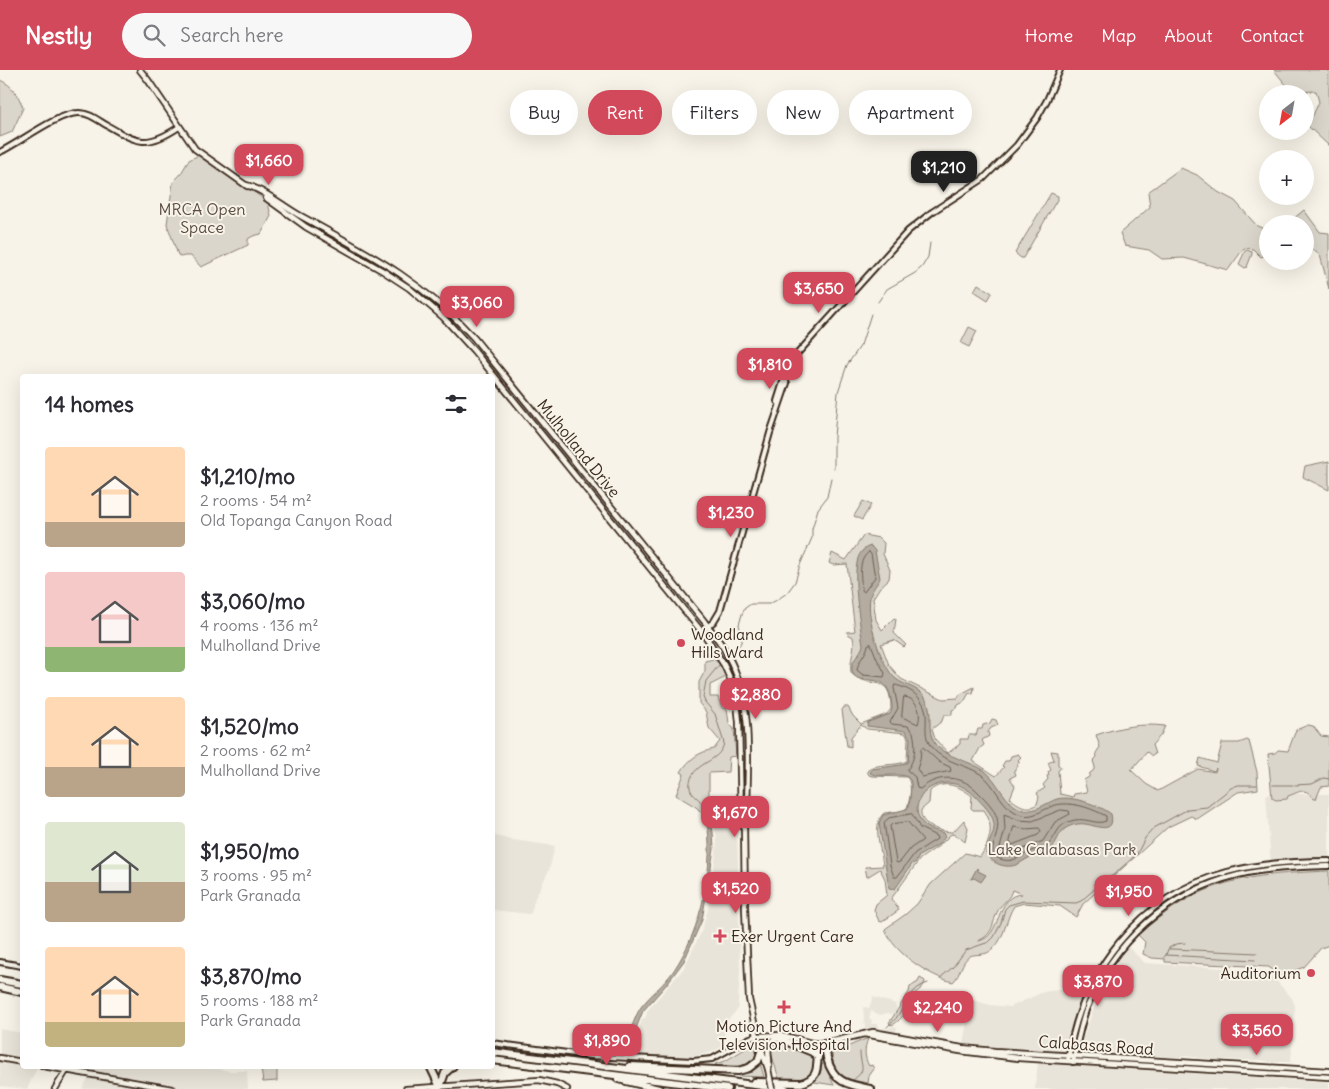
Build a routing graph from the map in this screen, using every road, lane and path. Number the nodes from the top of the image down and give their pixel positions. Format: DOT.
graph roads {
  1 [pos="140,70"];
  2 [pos="1060,70"];
  3 [pos="179,126"];
  4 [pos="0,152"];
  5 [pos="246,185"];
  6 [pos="493,374"];
  7 [pos="495,377"];
  8 [pos="708,627"];
  9 [pos="702,632"];
  10 [pos="740,776"];
  11 [pos="747,776"];
  12 [pos="744,824"];
  13 [pos="1329,860"];
  14 [pos="1329,866"];
  15 [pos="0,962"];
  16 [pos="20,966"];
  17 [pos="0,980"];
  18 [pos="20,984"];
  19 [pos="0,987"];
  20 [pos="20,992"];
  21 [pos="864,1034"];
  22 [pos="757,1036"];
  23 [pos="783,1040"];
  24 [pos="495,1043"];
  25 [pos="821,1044"];
  26 [pos="762,1049"];
  27 [pos="495,1052"];
  28 [pos="1072,1056"];
  29 [pos="818,1057"];
  30 [pos="0,1058"];
  31 [pos="1120,1059"];
  32 [pos="495,1061"];
  33 [pos="1071,1061"];
  34 [pos="20,1062"];
  35 [pos="1119,1065"];
  36 [pos="1191,1066"];
  37 [pos="610,1067"];
  38 [pos="66,1069"];
  39 [pos="72,1069"];
  40 [pos="431,1069"];
  41 [pos="450,1069"];
  42 [pos="768,1069"];
  43 [pos="1329,1071"];
  44 [pos="607,1075"];
  45 [pos="1329,1077"];
  46 [pos="724,1082"];
  47 [pos="440,1088"];
  48 [pos="55,1089"];
  49 [pos="172,1089"];
  50 [pos="406,1089"];
  51 [pos="567,1089"];
  52 [pos="659,1089"];
  53 [pos="728,1089"];
  54 [pos="772,1089"];
  55 [pos="786,1089"];
  56 [pos="871,1089"];
  1 -- 3 [label="main road, Mulholland Drive"];
  2 -- 8 [label="street"];
  3 -- 4 [label="street"];
  3 -- 5 [label="main road, Mulholland Drive"];
  5 -- 6 [label="main road, Mulholland Drive"];
  5 -- 8 [label="main road, Mulholland Drive"];
  7 -- 9 [label="main road, Mulholland Drive"];
  8 -- 9 [label="street"];
  8 -- 11 [label="main road, Mulholland Drive"];
  9 -- 10 [label="main road, Mulholland Drive"];
  10 -- 11 [label="main road"];
  10 -- 12 [label="main road, Mulholland Drive"];
  11 -- 12 [label="main road, Mulholland Drive"];
  12 -- 22 [label="main road, Mulholland Drive"];
  13 -- 28 [label="street"];
  14 -- 28 [label="street"];
  15 -- 16 [label="street"];
  17 -- 18 [label="highway"];
  19 -- 20 [label="highway"];
  21 -- 25 [label="main road, Calabasas Road"];
  21 -- 28 [label="main road, Calabasas Road"];
  21 -- 33 [label="main road, Calabasas Road"];
  22 -- 24 [label="street"];
  22 -- 25 [label="main road, Calabasas Road"];
  22 -- 26 [label="main road, Mulholland Drive"];
  23 -- 25 [label="main road"];
  23 -- 29 [label="highway"];
  23 -- 42 [label="main road"];
  25 -- 29 [label="highway"];
  25 -- 56 [label="highway"];
  26 -- 37 [label="highway"];
  26 -- 42 [label="main road, Mulholland Drive"];
  27 -- 37 [label="highway"];
  28 -- 31 [label="main road, Calabasas Road"];
  28 -- 33 [label="street"];
  29 -- 46 [label="highway"];
  30 -- 34 [label="main road"];
  31 -- 35 [label="main road"];
  31 -- 36 [label="main road, Calabasas Road"];
  32 -- 44 [label="highway"];
  33 -- 35 [label="main road, Calabasas Road"];
  35 -- 36 [label="main road, Calabasas Road"];
  36 -- 43 [label="main road, Calabasas Road"];
  36 -- 45 [label="main road, Calabasas Road"];
  37 -- 46 [label="highway"];
  38 -- 48 [label="main road"];
  39 -- 49 [label="main road"];
  40 -- 47 [label="highway"];
  41 -- 47 [label="highway"];
  42 -- 54 [label="main road, Mulholland Drive, bridge"];
  44 -- 52 [label="highway"];
  44 -- 53 [label="highway"];
  46 -- 55 [label="highway"];
  47 -- 50 [label="main road"];
  47 -- 51 [label="main road"];
}
